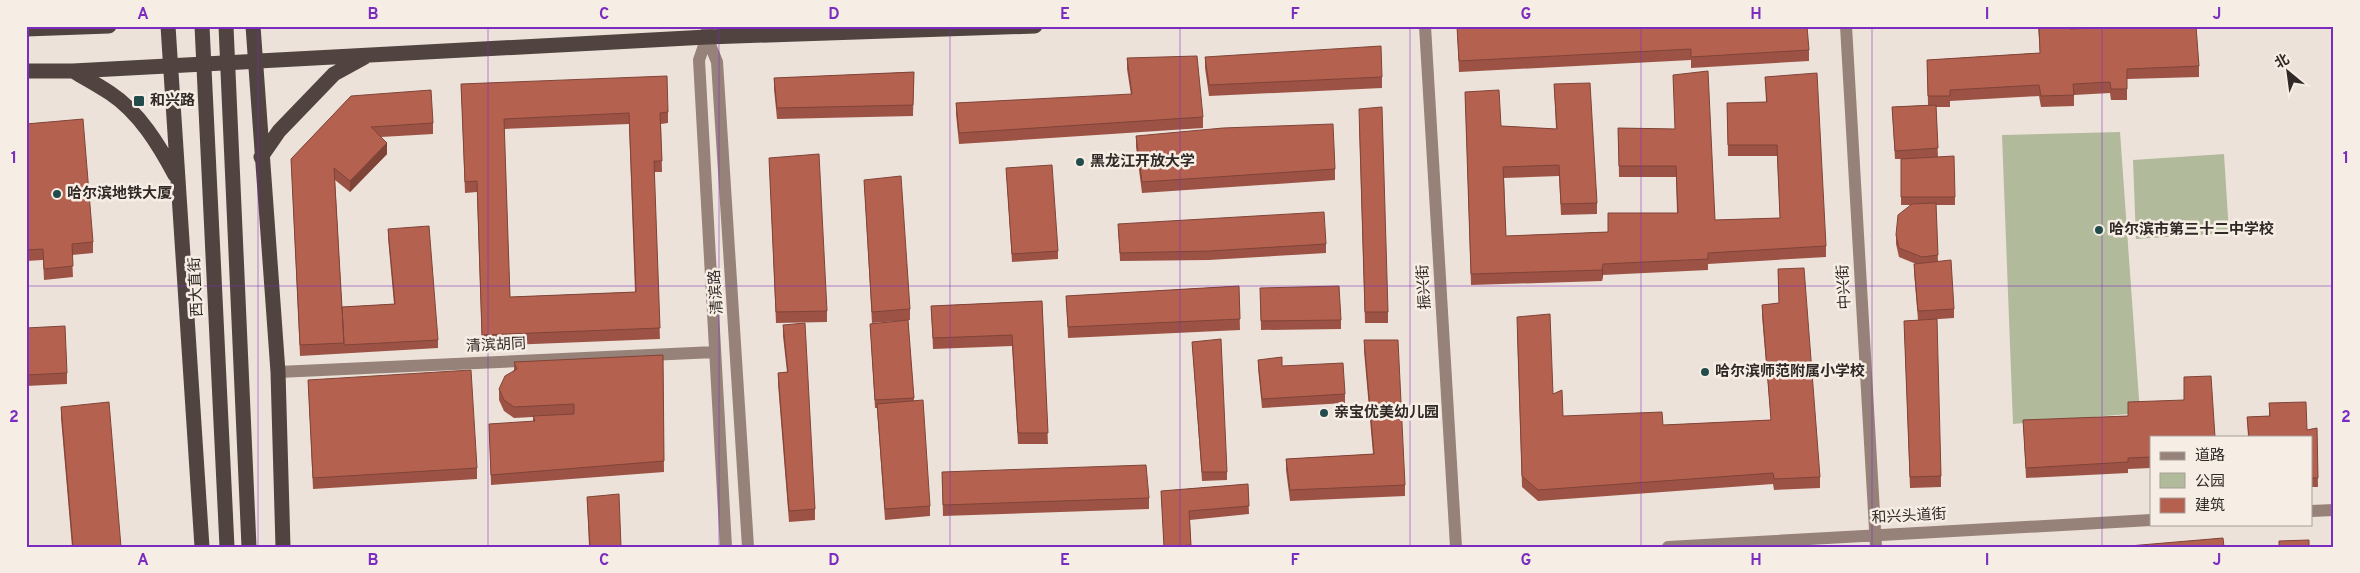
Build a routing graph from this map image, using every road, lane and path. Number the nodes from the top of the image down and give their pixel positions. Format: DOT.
graph roads {
  1 [pos="109,26"];
  2 [pos="168,26"];
  3 [pos="202,26"];
  4 [pos="226,26"];
  5 [pos="253,26"];
  6 [pos="1035,26"];
  7 [pos="1426,26"];
  8 [pos="1846,26"];
  9 [pos="26,29"];
  10 [pos="707,31"];
  11 [pos="368,55"];
  12 [pos="254,60"];
  13 [pos="170,64"];
  14 [pos="26,71"];
  15 [pos="73,71"];
  16 [pos="261,157"];
  17 [pos="178,179"];
  18 [pos="715,352"];
  19 [pos="278,372"];
  20 [pos="2334,510"];
  21 [pos="2312,511"];
  22 [pos="2150,520"];
  23 [pos="1876,541"];
  24 [pos="202,547"];
  25 [pos="227,547"];
  26 [pos="249,547"];
  27 [pos="283,547"];
  28 [pos="726,547"];
  29 [pos="748,547"];
  30 [pos="1456,547"];
  31 [pos="1668,547"];
  1 -- 9 [label="highway"];
  2 -- 13 [label="highway"];
  3 -- 25 [label="highway, 西大直街, bridge"];
  4 -- 26 [label="highway, bridge"];
  5 -- 12 [label="highway"];
  6 -- 10 [label="highway"];
  7 -- 30 [label="street, 振兴街"];
  8 -- 23 [label="street, 中兴街"];
  10 -- 11 [label="highway"];
  10 -- 18 [label="street, 清滨路"];
  10 -- 29 [label="street, 清滨路"];
  11 -- 12 [label="highway"];
  11 -- 16 [label="highway"];
  12 -- 13 [label="highway"];
  12 -- 16 [label="highway"];
  13 -- 15 [label="highway"];
  13 -- 17 [label="highway"];
  14 -- 15 [label="highway"];
  15 -- 17 [label="highway"];
  16 -- 19 [label="highway"];
  17 -- 24 [label="highway"];
  18 -- 19 [label="street, 清滨胡同"];
  18 -- 28 [label="street, 清滨路"];
  19 -- 27 [label="highway"];
  20 -- 21 [label="street"];
  22 -- 23 [label="street, 和兴头道街"];
  23 -- 31 [label="street, 和兴头道街"];
}
